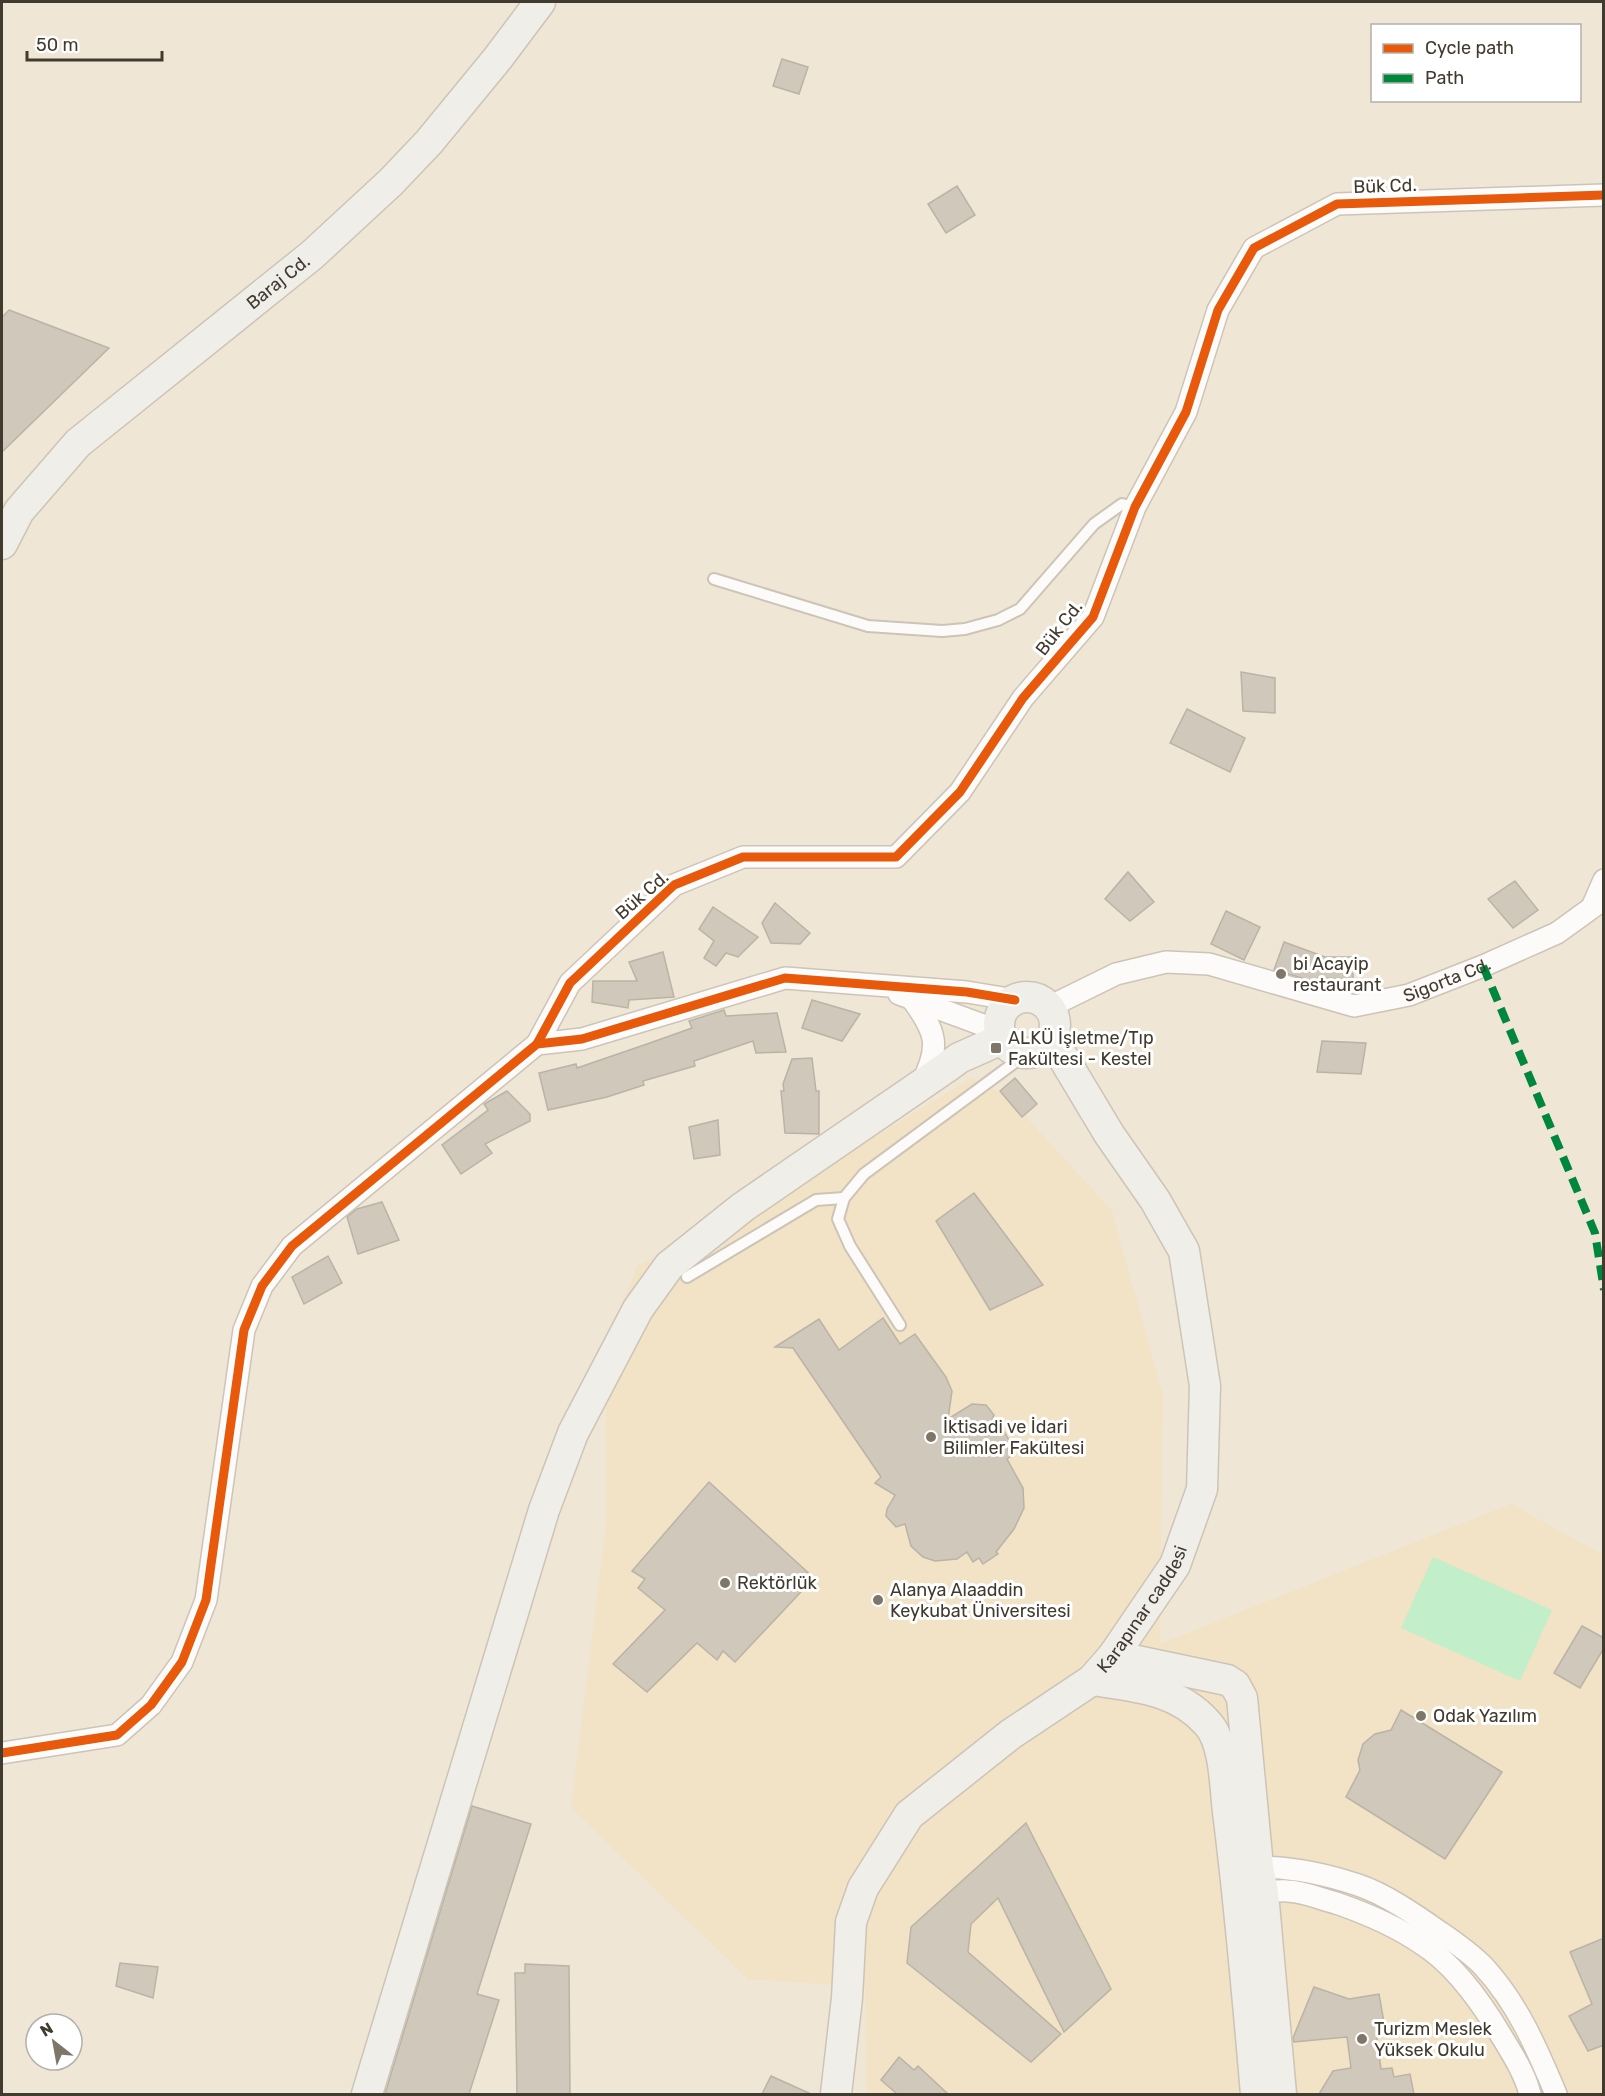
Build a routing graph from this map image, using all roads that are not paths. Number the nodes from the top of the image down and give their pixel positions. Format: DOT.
graph roads {
  1 [pos="540,2"];
  2 [pos="1604,195"];
  3 [pos="1135,507"];
  4 [pos="2,544"];
  5 [pos="714,579"];
  6 [pos="1604,880"];
  7 [pos="1600,903"];
  8 [pos="870,984"];
  9 [pos="912,999"];
  10 [pos="1015,1000"];
  11 [pos="1049,1007"];
  12 [pos="537,1044"];
  13 [pos="1020,1044"];
  14 [pos="922,1083"];
  15 [pos="844,1198"];
  16 [pos="687,1277"];
  17 [pos="900,1325"];
  18 [pos="1113,1656"];
  19 [pos="1092,1680"];
  20 [pos="2,1753"];
  21 [pos="1249,1881"];
  22 [pos="367,2094"];
  23 [pos="836,2094"];
  24 [pos="1257,2094"];
  25 [pos="1281,2094"];
  26 [pos="1530,2094"];
  27 [pos="1556,2094"];
  1 -- 4 [label="street, Baraj Cd."];
  2 -- 3 [label="street, Bük Cd."];
  3 -- 5 [label="lane"];
  3 -- 12 [label="street, Bük Cd."];
  6 -- 7 [label="street"];
  7 -- 11 [label="street, Sigorta Cd."];
  8 -- 9 [label="street"];
  8 -- 10 [label="street"];
  8 -- 12 [label="street"];
  9 -- 13 [label="street"];
  9 -- 14 [label="street"];
  10 -- 11 [label="street"];
  10 -- 13 [label="street"];
  11 -- 13 [label="street"];
  12 -- 20 [label="street"];
  13 -- 14 [label="street"];
  13 -- 15 [label="lane"];
  13 -- 18 [label="street, Karapınar caddesi"];
  14 -- 22 [label="street"];
  15 -- 16 [label="lane"];
  15 -- 17 [label="lane"];
  18 -- 19 [label="street, Karapınar caddesi"];
  18 -- 21 [label="street"];
  19 -- 21 [label="street"];
  19 -- 23 [label="street, Karapınar caddesi"];
  21 -- 24 [label="street"];
  21 -- 25 [label="street"];
  21 -- 26 [label="street"];
  21 -- 27 [label="street"];
}
